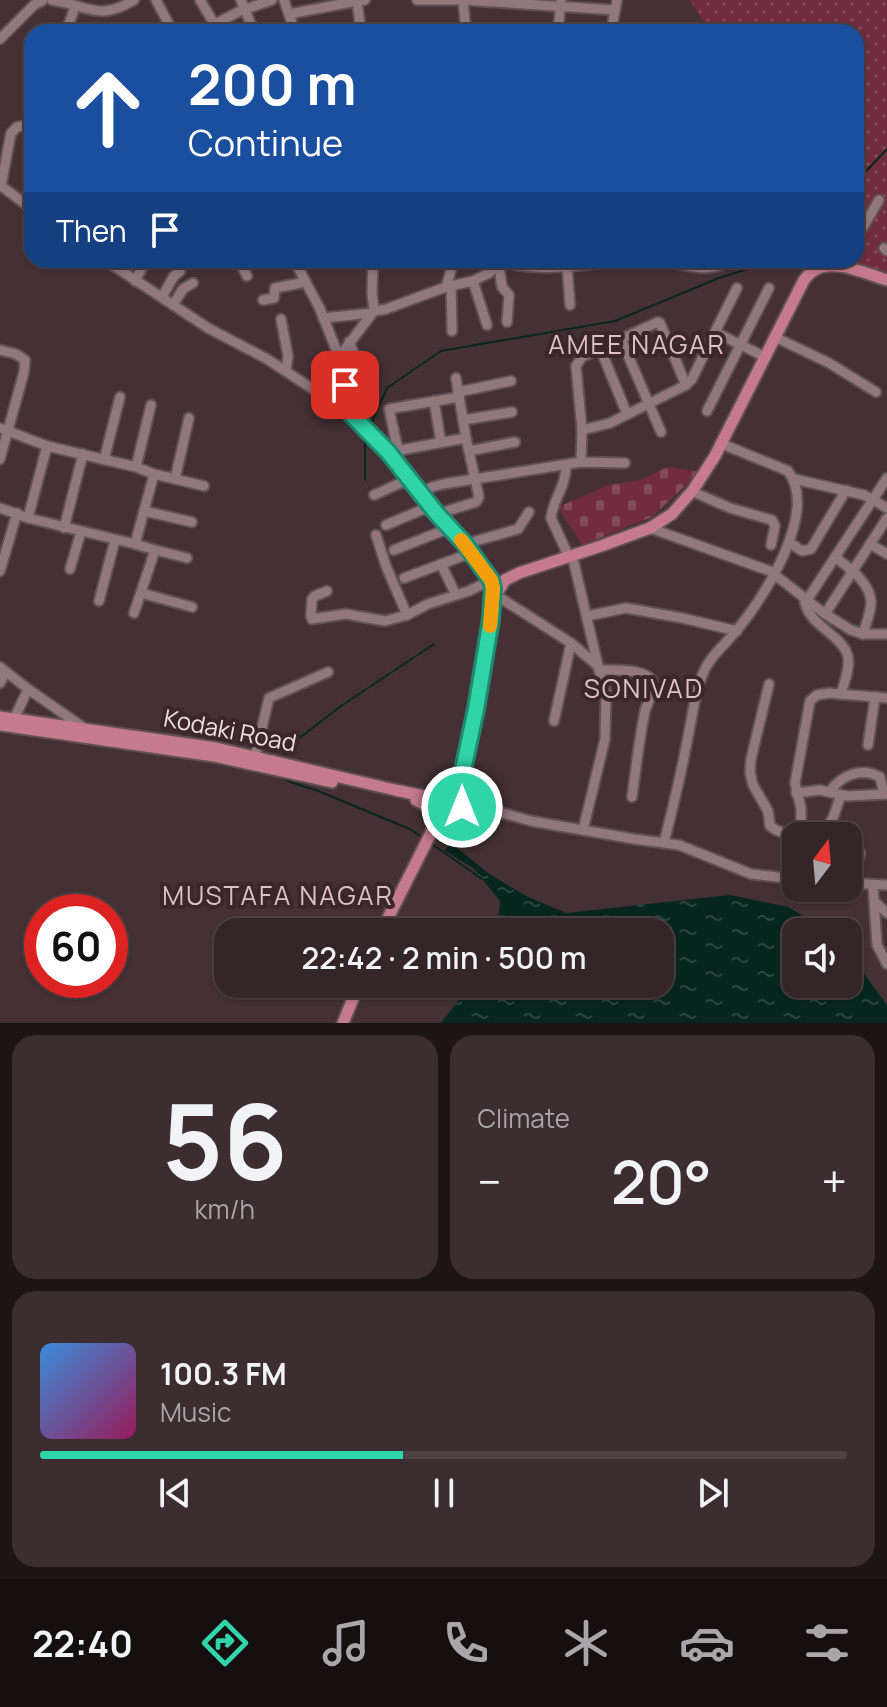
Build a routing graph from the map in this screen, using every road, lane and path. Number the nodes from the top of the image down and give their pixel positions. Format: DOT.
graph roads {
  1 [pos="43,0"];
  2 [pos="52,0"];
  3 [pos="134,0"];
  4 [pos="156,0"];
  5 [pos="200,0"];
  6 [pos="272,0"];
  7 [pos="284,0"];
  8 [pos="365,0"];
  9 [pos="417,0"];
  10 [pos="430,0"];
  11 [pos="463,0"];
  12 [pos="340,1"];
  13 [pos="357,1"];
  14 [pos="499,1"];
  15 [pos="529,2"];
  16 [pos="70,3"];
  17 [pos="561,3"];
  18 [pos="592,4"];
  19 [pos="94,5"];
  20 [pos="243,5"];
  21 [pos="616,5"];
  22 [pos="289,14"];
  23 [pos="67,24"];
  24 [pos="169,24"];
  25 [pos="215,24"];
  26 [pos="222,24"];
  27 [pos="251,24"];
  28 [pos="292,24"];
  29 [pos="360,24"];
  30 [pos="465,24"];
  31 [pos="559,24"];
  32 [pos="0,39"];
  33 [pos="24,126"];
  34 [pos="2,172"];
  35 [pos="2,190"];
  36 [pos="879,200"];
  37 [pos="24,204"];
  38 [pos="864,225"];
  39 [pos="116,268"];
  40 [pos="142,268"];
  41 [pos="243,268"];
  42 [pos="298,268"];
  43 [pos="373,268"];
  44 [pos="452,268"];
  45 [pos="491,268"];
  46 [pos="500,268"];
  47 [pos="567,268"];
  48 [pos="811,268"];
  49 [pos="820,268"];
  50 [pos="858,268"];
  51 [pos="814,270"];
  52 [pos="180,271"];
  53 [pos="247,276"];
  54 [pos="887,280"];
  55 [pos="135,281"];
  56 [pos="473,281"];
  57 [pos="306,282"];
  58 [pos="193,283"];
  59 [pos="448,286"];
  60 [pos="887,287"];
  61 [pos="737,288"];
  62 [pos="769,288"];
  63 [pos="162,297"];
  64 [pos="263,300"];
  65 [pos="173,305"];
  66 [pos="570,305"];
  67 [pos="373,312"];
  68 [pos="323,318"];
  69 [pos="281,319"];
  70 [pos="507,322"];
  71 [pos="487,325"];
  72 [pos="452,331"];
  73 [pos="715,332"];
  74 [pos="621,339"];
  75 [pos="781,340"];
  76 [pos="349,342"];
  77 [pos="741,346"];
  78 [pos="600,348"];
  79 [pos="0,350"];
  80 [pos="339,357"];
  81 [pos="765,357"];
  82 [pos="286,371"];
  83 [pos="363,376"];
  84 [pos="456,378"];
  85 [pos="511,381"];
  86 [pos="686,385"];
  87 [pos="876,392"];
  88 [pos="459,394"];
  89 [pos="120,397"];
  90 [pos="434,401"];
  91 [pos="650,404"];
  92 [pos="151,405"];
  93 [pos="707,411"];
  94 [pos="512,412"];
  95 [pos="351,414"];
  96 [pos="627,414"];
  97 [pos="189,418"];
  98 [pos="463,420"];
  99 [pos="3,429"];
  100 [pos="582,430"];
  101 [pos="661,432"];
  102 [pos="466,438"];
  103 [pos="441,442"];
  104 [pos="515,442"];
  105 [pos="47,446"];
  106 [pos="727,446"];
  107 [pos="469,451"];
  108 [pos="393,452"];
  109 [pos="83,454"];
  110 [pos="0,459"];
  111 [pos="104,460"];
  112 [pos="581,462"];
  113 [pos="625,463"];
  114 [pos="566,465"];
  115 [pos="136,467"];
  116 [pos="154,474"];
  117 [pos="887,478"];
  118 [pos="175,479"];
  119 [pos="409,479"];
  120 [pos="794,479"];
  121 [pos="476,480"];
  122 [pos="204,486"];
  123 [pos="846,490"];
  124 [pos="420,493"];
  125 [pos="698,494"];
  126 [pos="374,495"];
  127 [pos="873,499"];
  128 [pos="0,508"];
  129 [pos="887,508"];
  130 [pos="434,510"];
  131 [pos="144,511"];
  132 [pos="529,512"];
  133 [pos="17,513"];
  134 [pos="28,518"];
  135 [pos="887,518"];
  136 [pos="192,522"];
  137 [pos="386,525"];
  138 [pos="64,528"];
  139 [pos="450,528"];
  140 [pos="654,530"];
  141 [pos="81,532"];
  142 [pos="376,535"];
  143 [pos="115,540"];
  144 [pos="789,542"];
  145 [pos="135,544"];
  146 [pos="870,544"];
  147 [pos="771,545"];
  148 [pos="468,548"];
  149 [pos="155,550"];
  150 [pos="394,550"];
  151 [pos="887,554"];
  152 [pos="835,557"];
  153 [pos="187,558"];
  154 [pos="572,560"];
  155 [pos="441,564"];
  156 [pos="70,569"];
  157 [pos="0,571"];
  158 [pos="853,571"];
  159 [pos="774,574"];
  160 [pos="514,576"];
  161 [pos="489,577"];
  162 [pos="404,578"];
  163 [pos="327,591"];
  164 [pos="141,593"];
  165 [pos="456,595"];
  166 [pos="502,599"];
  167 [pos="806,599"];
  168 [pos="99,601"];
  169 [pos="192,607"];
  170 [pos="134,613"];
  171 [pos="825,614"];
  172 [pos="407,615"];
  173 [pos="587,616"];
  174 [pos="491,619"];
  175 [pos="737,631"];
  176 [pos="863,634"];
  177 [pos="887,634"];
  178 [pos="571,643"];
  179 [pos="598,668"];
  180 [pos="3,669"];
  181 [pos="328,672"];
  182 [pos="0,683"];
  183 [pos="769,684"];
  184 [pos="28,689"];
  185 [pos="841,694"];
  186 [pos="875,697"];
  187 [pos="887,698"];
  188 [pos="0,717"];
  189 [pos="14,719"];
  190 [pos="554,721"];
  191 [pos="0,725"];
  192 [pos="87,730"];
  193 [pos="868,745"];
  194 [pos="255,757"];
  195 [pos="830,791"];
  196 [pos="796,793"];
  197 [pos="886,794"];
  198 [pos="841,795"];
  199 [pos="632,797"];
  200 [pos="416,800"];
  201 [pos="455,803"];
  202 [pos="437,821"];
  203 [pos="800,822"];
  204 [pos="830,822"];
  205 [pos="583,830"];
  206 [pos="782,832"];
  207 [pos="664,843"];
  208 [pos="782,877"];
  209 [pos="862,885"];
  210 [pos="873,885"];
  211 [pos="887,885"];
  212 [pos="875,902"];
  213 [pos="887,913"];
  214 [pos="388,918"];
  215 [pos="395,918"];
  216 [pos="887,964"];
  217 [pos="353,998"];
  218 [pos="361,998"];
  219 [pos="343,1023"];
  220 [pos="351,1023"];
  1 -- 32 [label="street"];
  2 -- 16 [label="street"];
  3 -- 19 [label="street"];
  4 -- 24 [label="street"];
  5 -- 25 [label="street"];
  6 -- 20 [label="street"];
  7 -- 22 [label="street"];
  8 -- 13 [label="street"];
  9 -- 10 [label="street"];
  10 -- 11 [label="street"];
  11 -- 14 [label="street"];
  11 -- 30 [label="street"];
  12 -- 13 [label="street"];
  12 -- 22 [label="street"];
  13 -- 29 [label="street"];
  14 -- 15 [label="street"];
  15 -- 17 [label="street"];
  16 -- 19 [label="street"];
  16 -- 23 [label="street"];
  17 -- 18 [label="street"];
  17 -- 31 [label="street"];
  18 -- 21 [label="street"];
  20 -- 26 [label="street"];
  20 -- 27 [label="street"];
  22 -- 28 [label="street"];
  33 -- 34 [label="street"];
  34 -- 35 [label="street"];
  35 -- 37 [label="street"];
  36 -- 38 [label="street"];
  39 -- 55 [label="street"];
  40 -- 55 [label="street"];
  41 -- 53 [label="street"];
  42 -- 57 [label="street"];
  43 -- 67 [label="street"];
  44 -- 59 [label="street"];
  45 -- 56 [label="street"];
  46 -- 70 [label="street"];
  47 -- 66 [label="street"];
  48 -- 51 [label="street"];
  49 -- 51 [label="main road"];
  50 -- 54 [label="main road"];
  51 -- 81 [label="main road"];
  52 -- 63 [label="street"];
  55 -- 63 [label="street"];
  56 -- 59 [label="street"];
  56 -- 71 [label="street"];
  57 -- 64 [label="street"];
  57 -- 68 [label="street"];
  58 -- 65 [label="street"];
  59 -- 67 [label="street"];
  59 -- 72 [label="street"];
  60 -- 75 [label="main road"];
  61 -- 73 [label="street"];
  62 -- 77 [label="street"];
  63 -- 65 [label="street"];
  65 -- 82 [label="street"];
  67 -- 68 [label="street"];
  67 -- 76 [label="street"];
  68 -- 80 [label="street"];
  69 -- 82 [label="street"];
  73 -- 77 [label="street"];
  73 -- 86 [label="street"];
  74 -- 78 [label="street"];
  74 -- 86 [label="street"];
  74 -- 91 [label="street"];
  75 -- 87 [label="street"];
  75 -- 106 [label="main road"];
  76 -- 80 [label="street"];
  76 -- 83 [label="street"];
  77 -- 81 [label="street"];
  77 -- 93 [label="street"];
  78 -- 96 [label="street"];
  78 -- 100 [label="street"];
  79 -- 99 [label="street"];
  80 -- 95 [label="street"];
  81 -- 140 [label="main road"];
  82 -- 95 [label="street"];
  84 -- 88 [label="street"];
  85 -- 88 [label="street"];
  86 -- 91 [label="street"];
  88 -- 90 [label="street"];
  88 -- 98 [label="street"];
  89 -- 111 [label="street"];
  90 -- 103 [label="street"];
  90 -- 108 [label="street"];
  91 -- 96 [label="street"];
  91 -- 101 [label="street"];
  92 -- 115 [label="street"];
  94 -- 98 [label="street"];
  95 -- 108 [label="street"];
  96 -- 100 [label="street"];
  97 -- 118 [label="street"];
  98 -- 102 [label="street"];
  99 -- 105 [label="street"];
  99 -- 110 [label="street"];
  100 -- 112 [label="street"];
  102 -- 103 [label="street"];
  102 -- 107 [label="street"];
  103 -- 108 [label="street"];
  104 -- 107 [label="street"];
  105 -- 109 [label="street"];
  105 -- 134 [label="street"];
  106 -- 120 [label="street"];
  106 -- 125 [label="main road"];
  107 -- 121 [label="street"];
  108 -- 119 [label="street"];
  109 -- 111 [label="street"];
  109 -- 138 [label="street"];
  111 -- 115 [label="street"];
  112 -- 113 [label="street"];
  112 -- 114 [label="street"];
  114 -- 121 [label="street"];
  114 -- 154 [label="street"];
  115 -- 116 [label="street"];
  116 -- 118 [label="street"];
  116 -- 131 [label="street"];
  117 -- 127 [label="street"];
  118 -- 122 [label="street"];
  119 -- 124 [label="street"];
  119 -- 126 [label="street"];
  120 -- 123 [label="street"];
  120 -- 144 [label="street"];
  121 -- 124 [label="street"];
  121 -- 130 [label="street"];
  123 -- 127 [label="street"];
  123 -- 144 [label="street"];
  124 -- 130 [label="street"];
  125 -- 140 [label="main road"];
  125 -- 147 [label="street"];
  127 -- 129 [label="street"];
  127 -- 152 [label="street"];
  128 -- 133 [label="street"];
  130 -- 137 [label="street"];
  130 -- 139 [label="street"];
  131 -- 136 [label="street"];
  131 -- 145 [label="street"];
  132 -- 148 [label="street"];
  133 -- 134 [label="street"];
  133 -- 157 [label="street"];
  134 -- 138 [label="street"];
  135 -- 146 [label="street"];
  138 -- 141 [label="street"];
  139 -- 148 [label="street"];
  139 -- 150 [label="street"];
  140 -- 154 [label="main road"];
  140 -- 159 [label="street"];
  141 -- 143 [label="street"];
  141 -- 156 [label="street"];
  142 -- 172 [label="street"];
  143 -- 145 [label="street"];
  143 -- 168 [label="street"];
  144 -- 159 [label="street"];
  145 -- 149 [label="street"];
  146 -- 151 [label="street"];
  146 -- 158 [label="street"];
  148 -- 155 [label="street"];
  148 -- 161 [label="street"];
  149 -- 153 [label="street"];
  149 -- 164 [label="street"];
  152 -- 158 [label="street"];
  152 -- 167 [label="street"];
  154 -- 160 [label="main road"];
  154 -- 166 [label="main road"];
  154 -- 173 [label="street"];
  155 -- 162 [label="street"];
  155 -- 165 [label="street"];
  158 -- 171 [label="street"];
  158 -- 176 [label="street"];
  159 -- 167 [label="street"];
  159 -- 175 [label="street"];
  160 -- 161 [label="street"];
  160 -- 174 [label="main road"];
  161 -- 165 [label="street"];
  161 -- 174 [label="street"];
  163 -- 172 [label="street"];
  164 -- 169 [label="street"];
  164 -- 170 [label="street"];
  165 -- 172 [label="street"];
  166 -- 178 [label="street"];
  166 -- 201 [label="main road"];
  167 -- 171 [label="street"];
  167 -- 185 [label="street"];
  171 -- 176 [label="street"];
  173 -- 175 [label="street"];
  173 -- 179 [label="street"];
  174 -- 201 [label="main road"];
  175 -- 207 [label="street"];
  176 -- 177 [label="street"];
  178 -- 179 [label="street"];
  178 -- 190 [label="street"];
  179 -- 199 [label="street"];
  179 -- 205 [label="street"];
  180 -- 182 [label="street"];
  180 -- 184 [label="street"];
  181 -- 194 [label="street"];
  183 -- 206 [label="street"];
  184 -- 189 [label="street"];
  184 -- 192 [label="street"];
  185 -- 186 [label="street"];
  185 -- 196 [label="street"];
  186 -- 187 [label="street"];
  186 -- 193 [label="street"];
  188 -- 189 [label="main road, Kodaki Road"];
  189 -- 192 [label="main road, Kodaki Road"];
  191 -- 200 [label="main road, Kodaki Road"];
  192 -- 194 [label="main road, Kodaki Road"];
  194 -- 201 [label="main road, Kodaki Road"];
  195 -- 196 [label="street"];
  195 -- 197 [label="street"];
  195 -- 198 [label="street"];
  196 -- 203 [label="street"];
  197 -- 198 [label="street"];
  198 -- 204 [label="street"];
  200 -- 201 [label="main road, Kodaki Road"];
  200 -- 202 [label="main road"];
  201 -- 202 [label="main road"];
  201 -- 205 [label="street, Kodaki Road"];
  201 -- 215 [label="main road"];
  202 -- 214 [label="main road"];
  205 -- 207 [label="street, Kodaki Road"];
  207 -- 208 [label="street, Kodaki Road"];
  209 -- 210 [label="street"];
  210 -- 211 [label="street"];
  210 -- 212 [label="street"];
  212 -- 213 [label="street"];
  212 -- 216 [label="street"];
  217 -- 219 [label="main road"];
  218 -- 220 [label="main road"];
}
